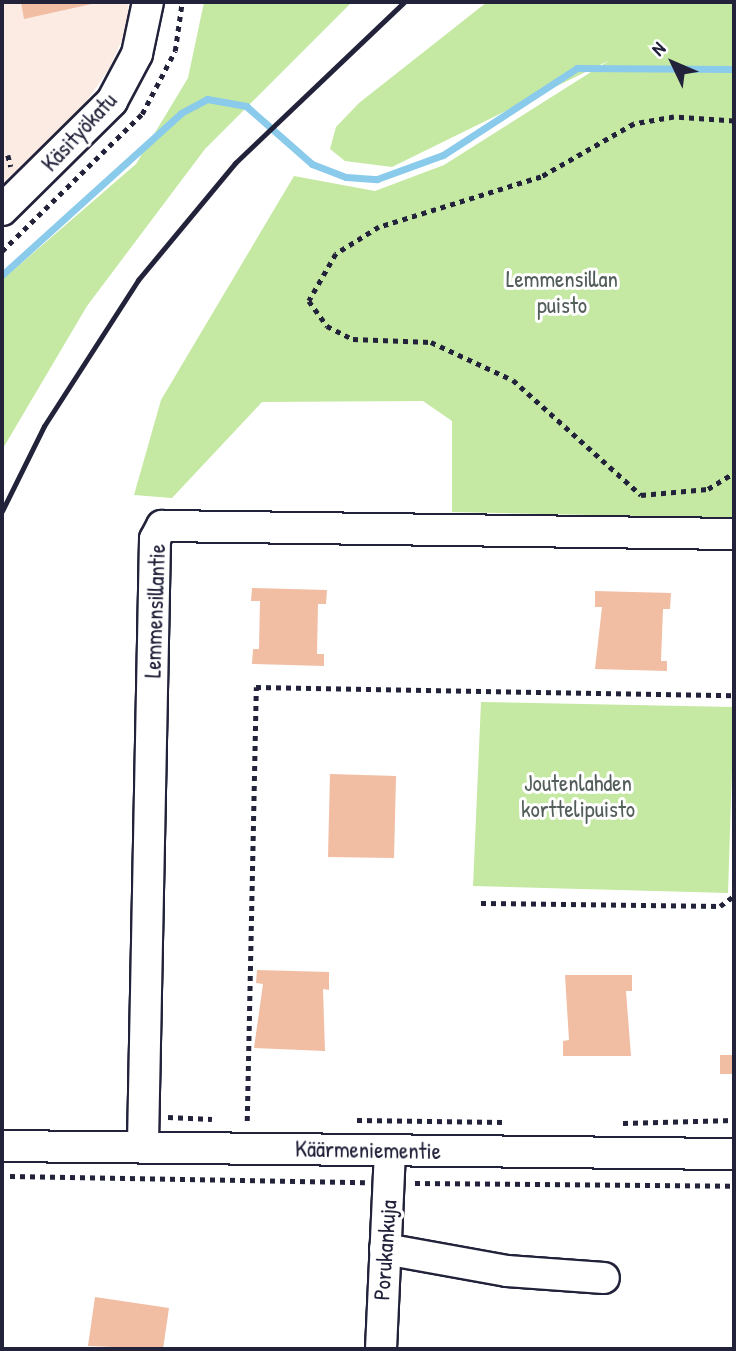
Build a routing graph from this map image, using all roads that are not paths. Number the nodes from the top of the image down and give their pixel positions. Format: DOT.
graph roads {
  1 [pos="148,2"];
  2 [pos="2,210"];
  3 [pos="734,534"];
  4 [pos="143,1129"];
  5 [pos="2,1146"];
  6 [pos="390,1150"];
  7 [pos="734,1154"];
  8 [pos="385,1250"];
  9 [pos="604,1278"];
  10 [pos="381,1349"];
  1 -- 2 [label="street, Käsityökatu"];
  3 -- 4 [label="street, Lemmensillantie"];
  4 -- 5 [label="street, Käärmeniementie"];
  4 -- 6 [label="street, Käärmeniementie"];
  6 -- 7 [label="street, Käärmeniementie"];
  6 -- 8 [label="street, Porukankuja"];
  8 -- 9 [label="street"];
  8 -- 10 [label="street, Porukankuja"];
}
